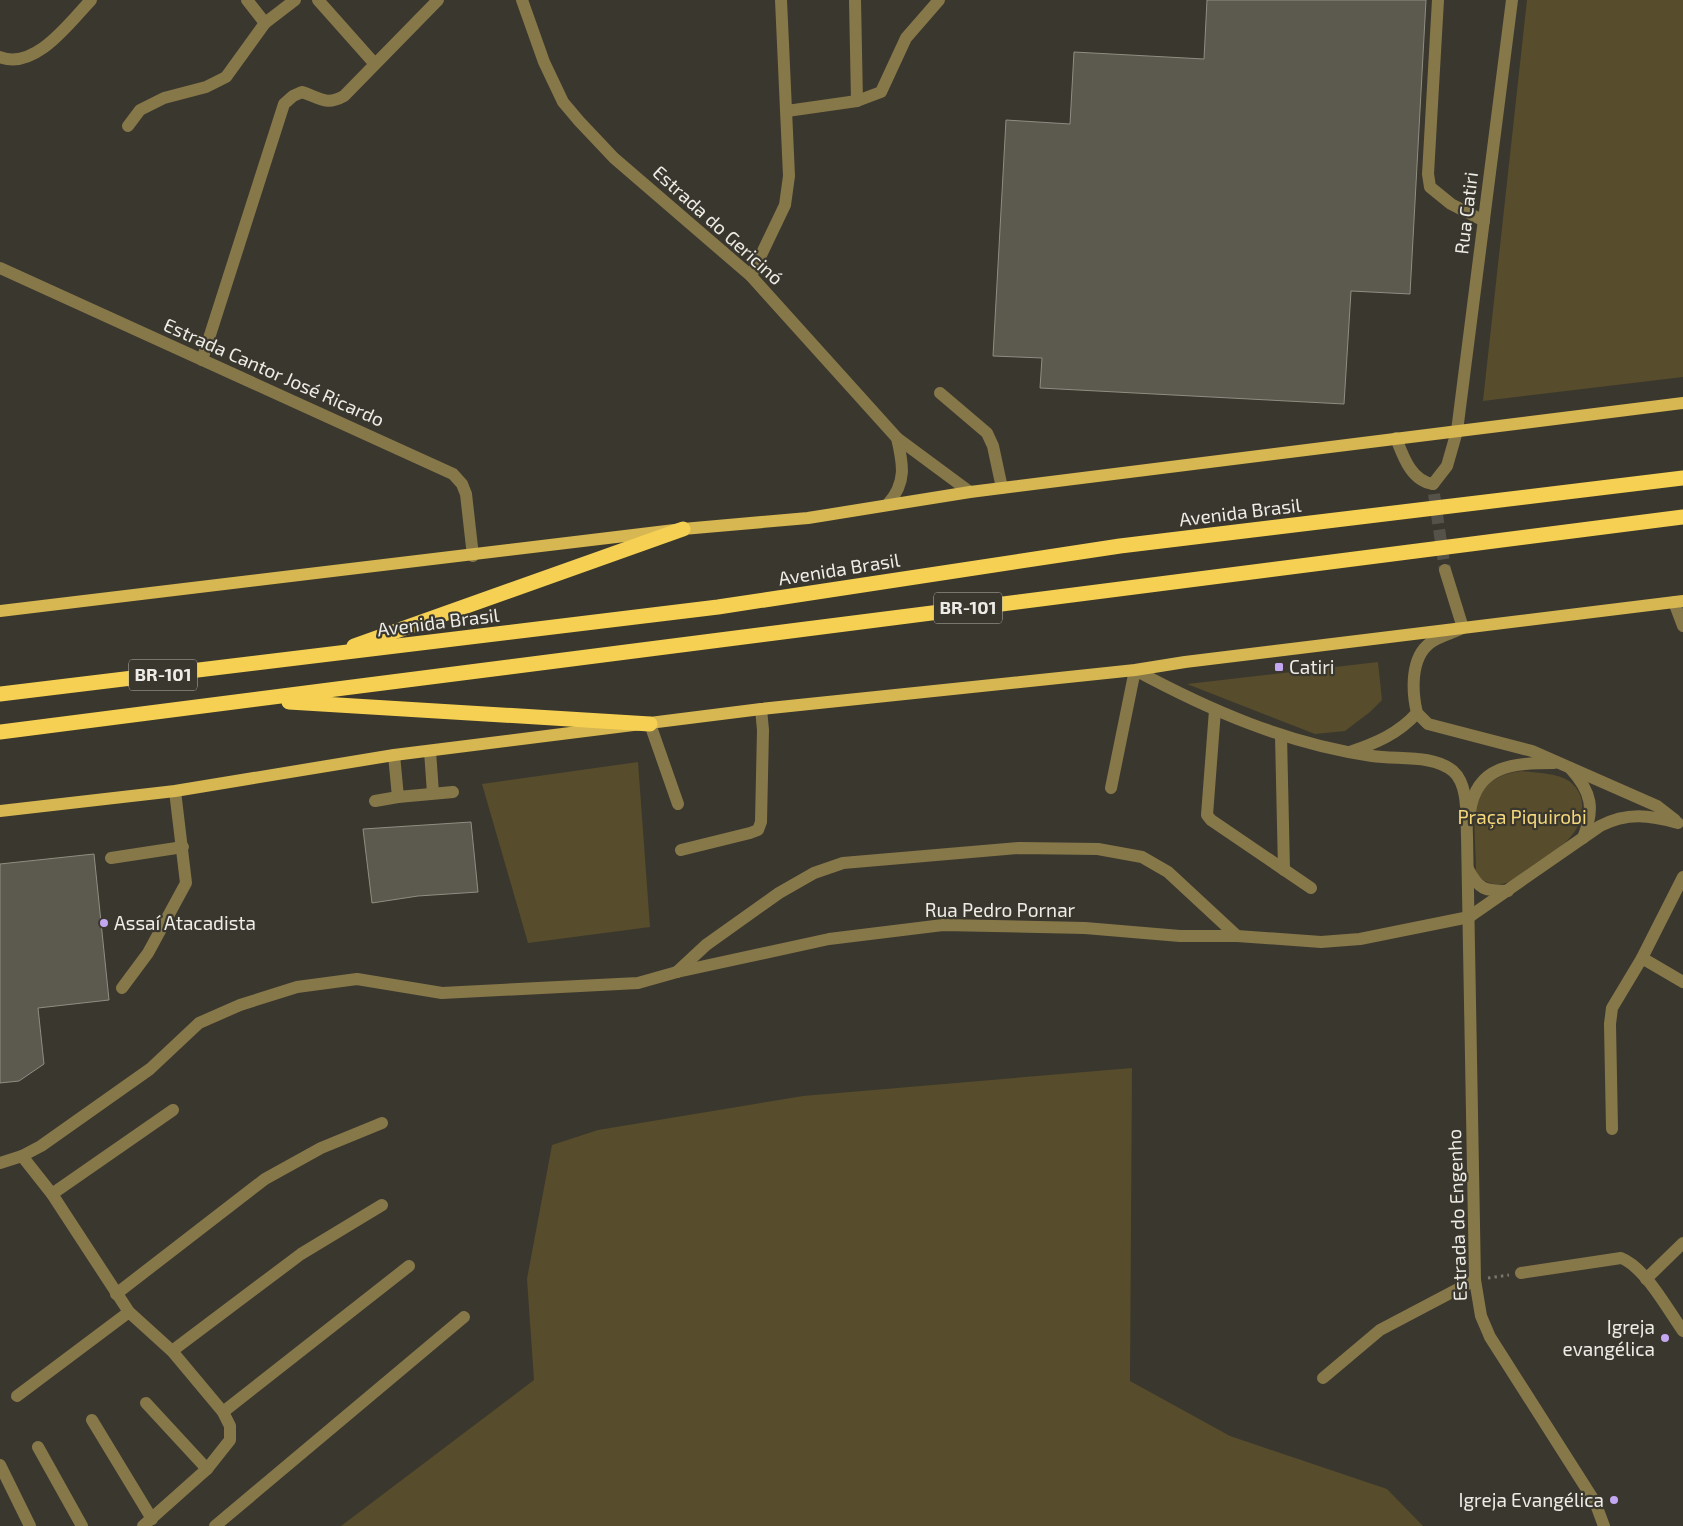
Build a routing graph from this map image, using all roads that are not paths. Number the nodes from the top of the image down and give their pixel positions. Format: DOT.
graph roads {
  1 [pos="91,0"];
  2 [pos="247,0"];
  3 [pos="295,0"];
  4 [pos="318,0"];
  5 [pos="438,0"];
  6 [pos="522,0"];
  7 [pos="781,0"];
  8 [pos="855,0"];
  9 [pos="1438,0"];
  10 [pos="1512,0"];
  11 [pos="936,2"];
  12 [pos="265,23"];
  13 [pos="0,57"];
  14 [pos="374,63"];
  15 [pos="857,101"];
  16 [pos="787,111"];
  17 [pos="128,126"];
  18 [pos="1484,221"];
  19 [pos="0,268"];
  20 [pos="752,276"];
  21 [pos="202,360"];
  22 [pos="940,393"];
  23 [pos="1683,403"];
  24 [pos="1457,430"];
  25 [pos="897,438"];
  26 [pos="1396,438"];
  27 [pos="1683,478"];
  28 [pos="1002,488"];
  29 [pos="970,492"];
  30 [pos="888,504"];
  31 [pos="1683,517"];
  32 [pos="683,529"];
  33 [pos="473,556"];
  34 [pos="1445,570"];
  35 [pos="1679,602"];
  36 [pos="0,612"];
  37 [pos="1683,626"];
  38 [pos="1463,628"];
  39 [pos="326,656"];
  40 [pos="1135,670"];
  41 [pos="0,694"];
  42 [pos="253,700"];
  43 [pos="761,709"];
  44 [pos="1215,710"];
  45 [pos="1416,713"];
  46 [pos="650,724"];
  47 [pos="0,732"];
  48 [pos="1281,735"];
  49 [pos="430,751"];
  50 [pos="1348,752"];
  51 [pos="394,755"];
  52 [pos="1565,765"];
  53 [pos="1111,788"];
  54 [pos="176,790"];
  55 [pos="453,792"];
  56 [pos="433,793"];
  57 [pos="398,797"];
  58 [pos="375,801"];
  59 [pos="678,804"];
  60 [pos="0,811"];
  61 [pos="1681,824"];
  62 [pos="1467,836"];
  63 [pos="1583,838"];
  64 [pos="183,847"];
  65 [pos="681,850"];
  66 [pos="111,858"];
  67 [pos="1468,868"];
  68 [pos="1284,870"];
  69 [pos="1683,877"];
  70 [pos="1311,888"];
  71 [pos="1508,890"];
  72 [pos="1469,918"];
  73 [pos="1237,936"];
  74 [pos="1642,958"];
  75 [pos="677,972"];
  76 [pos="1683,982"];
  77 [pos="122,988"];
  78 [pos="173,1110"];
  79 [pos="382,1123"];
  80 [pos="1612,1128"];
  81 [pos="22,1156"];
  82 [pos="0,1162"];
  83 [pos="52,1194"];
  84 [pos="382,1205"];
  85 [pos="1683,1243"];
  86 [pos="409,1266"];
  87 [pos="1521,1273"];
  88 [pos="1646,1278"];
  89 [pos="1475,1280"];
  90 [pos="116,1294"];
  91 [pos="129,1312"];
  92 [pos="464,1317"];
  93 [pos="1683,1331"];
  94 [pos="172,1351"];
  95 [pos="1323,1378"];
  96 [pos="17,1396"];
  97 [pos="146,1403"];
  98 [pos="222,1412"];
  99 [pos="92,1420"];
  100 [pos="38,1447"];
  101 [pos="0,1465"];
  102 [pos="207,1468"];
  103 [pos="148,1523"];
  104 [pos="30,1526"];
  105 [pos="82,1526"];
  106 [pos="215,1526"];
  107 [pos="1604,1526"];
  1 -- 13 [label="street"];
  2 -- 12 [label="street"];
  3 -- 12 [label="street"];
  4 -- 14 [label="street"];
  5 -- 14 [label="street"];
  6 -- 20 [label="street, Estrada do Gericinó"];
  7 -- 16 [label="street"];
  8 -- 15 [label="street"];
  9 -- 18 [label="street"];
  10 -- 18 [label="street, Rua Catiri"];
  11 -- 15 [label="street"];
  12 -- 17 [label="street"];
  14 -- 21 [label="street"];
  15 -- 16 [label="street"];
  16 -- 20 [label="street"];
  18 -- 24 [label="street, Rua Catiri"];
  19 -- 21 [label="street, Estrada Cantor José Ricardo"];
  20 -- 25 [label="street, Estrada do Gericinó"];
  21 -- 33 [label="street, Estrada Cantor José Ricardo"];
  22 -- 28 [label="street"];
  23 -- 24 [label="main road"];
  24 -- 26 [label="main road"];
  24 -- 26 [label="street, Rua Catiri"];
  25 -- 29 [label="street, Estrada do Gericinó"];
  25 -- 30 [label="street"];
  26 -- 28 [label="main road"];
  27 -- 39 [label="highway, Avenida Brasil / BR-101"];
  28 -- 29 [label="main road"];
  29 -- 30 [label="main road"];
  30 -- 32 [label="main road"];
  31 -- 42 [label="highway, BR-101"];
  32 -- 33 [label="main road"];
  32 -- 39 [label="highway"];
  33 -- 36 [label="main road"];
  34 -- 38 [label="street"];
  35 -- 37 [label="street"];
  35 -- 38 [label="main road"];
  38 -- 40 [label="main road"];
  38 -- 45 [label="street"];
  39 -- 41 [label="highway, Avenida Brasil / BR-101"];
  40 -- 43 [label="main road"];
  40 -- 44 [label="street"];
  40 -- 53 [label="street"];
  42 -- 46 [label="highway"];
  42 -- 47 [label="highway, BR-101"];
  43 -- 46 [label="main road"];
  43 -- 65 [label="street"];
  44 -- 48 [label="street"];
  44 -- 68 [label="street"];
  45 -- 50 [label="street"];
  45 -- 52 [label="street"];
  46 -- 49 [label="main road"];
  46 -- 59 [label="street"];
  48 -- 50 [label="street"];
  48 -- 68 [label="street"];
  49 -- 51 [label="main road"];
  49 -- 56 [label="street"];
  50 -- 62 [label="street"];
  51 -- 54 [label="main road"];
  51 -- 57 [label="street"];
  52 -- 61 [label="street"];
  52 -- 62 [label="street"];
  52 -- 63 [label="street"];
  54 -- 60 [label="main road"];
  54 -- 64 [label="street"];
  55 -- 56 [label="street"];
  56 -- 57 [label="street"];
  57 -- 58 [label="street"];
  61 -- 63 [label="street"];
  62 -- 67 [label="street"];
  63 -- 71 [label="street"];
  64 -- 66 [label="street"];
  64 -- 77 [label="street"];
  67 -- 71 [label="street"];
  67 -- 72 [label="street, Estrada do Engenho"];
  68 -- 70 [label="street"];
  69 -- 74 [label="street"];
  71 -- 72 [label="street"];
  72 -- 73 [label="street, Rua Pedro Pornar"];
  72 -- 89 [label="street, Estrada do Engenho"];
  73 -- 75 [label="street, Rua Pedro Pornar"];
  73 -- 75 [label="street"];
  74 -- 76 [label="street"];
  74 -- 80 [label="street"];
  75 -- 81 [label="street, Rua Pedro Pornar"];
  78 -- 83 [label="street"];
  79 -- 90 [label="street"];
  81 -- 82 [label="street, Rua Pedro Pornar"];
  81 -- 83 [label="street"];
  83 -- 90 [label="street"];
  84 -- 94 [label="street"];
  85 -- 88 [label="street"];
  86 -- 98 [label="street"];
  87 -- 88 [label="street"];
  88 -- 93 [label="street"];
  89 -- 95 [label="street"];
  89 -- 107 [label="street, Estrada do Engenho"];
  90 -- 91 [label="street"];
  91 -- 94 [label="street"];
  91 -- 96 [label="street"];
  92 -- 106 [label="street"];
  94 -- 98 [label="street"];
  97 -- 102 [label="street"];
  98 -- 102 [label="street"];
  99 -- 103 [label="street"];
  100 -- 105 [label="street"];
  101 -- 104 [label="street"];
  102 -- 103 [label="street"];
}
